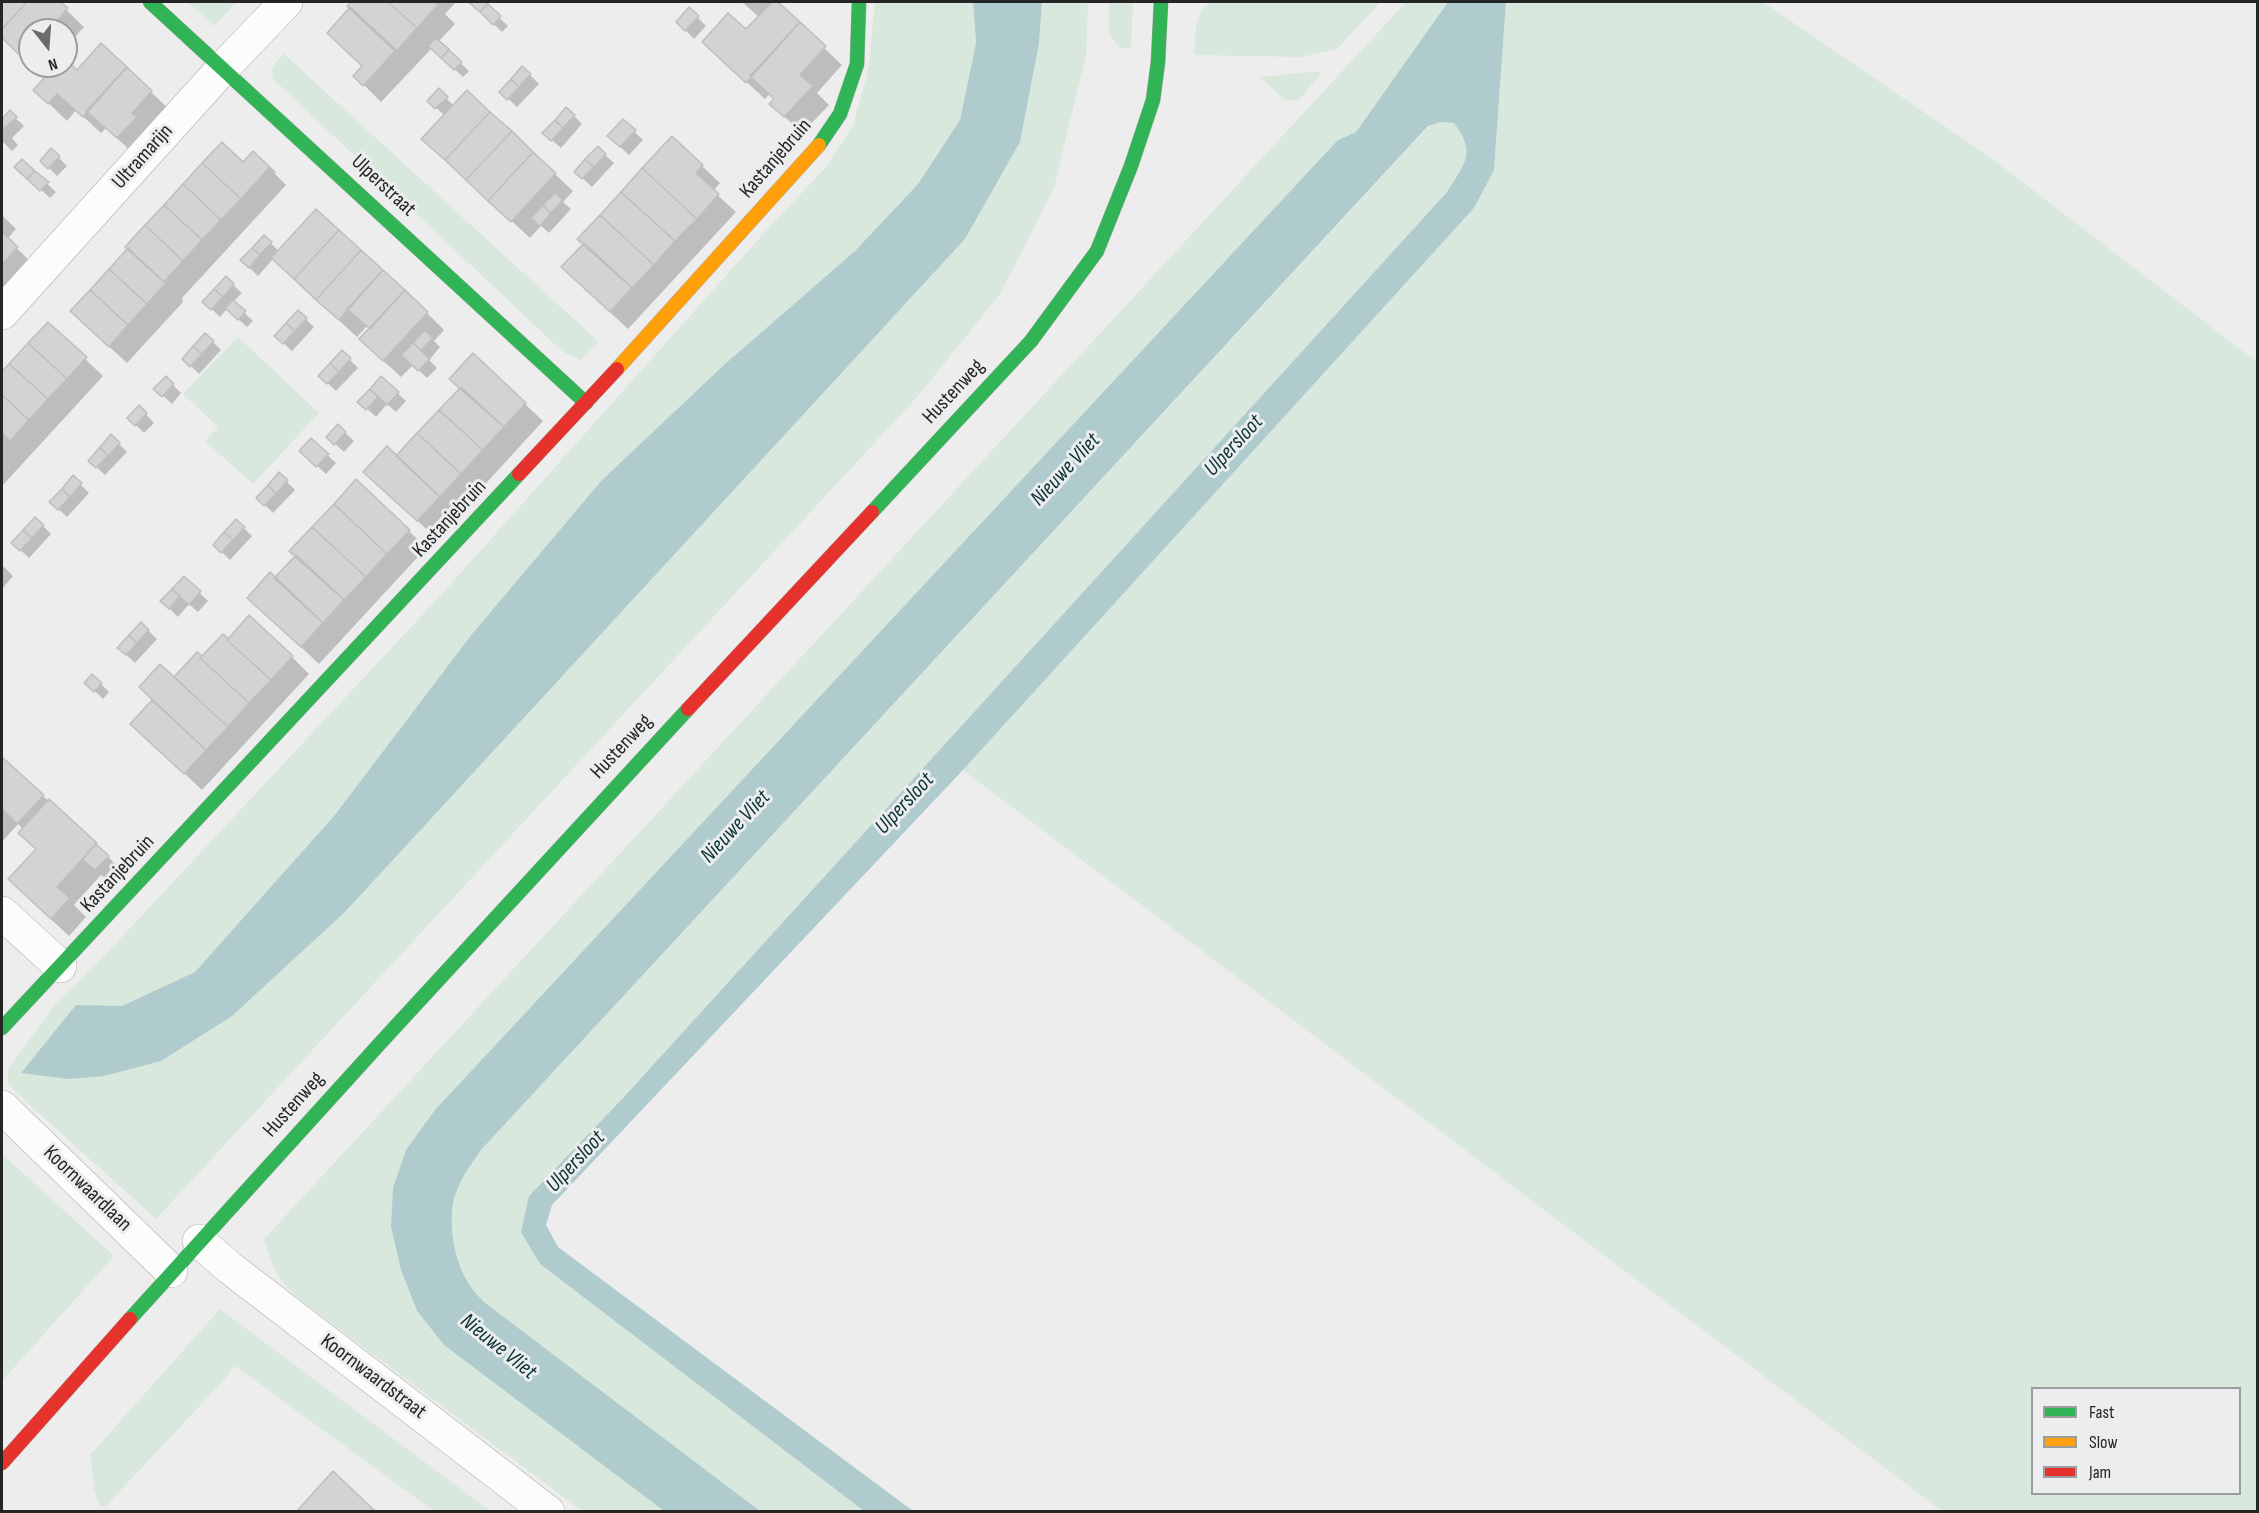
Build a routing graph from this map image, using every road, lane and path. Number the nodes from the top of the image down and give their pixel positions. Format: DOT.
graph roads {
  1 [pos="150,2"];
  2 [pos="286,2"];
  3 [pos="859,2"];
  4 [pos="1161,2"];
  5 [pos="223,68"];
  6 [pos="2,313"];
  7 [pos="586,404"];
  8 [pos="2,913"];
  9 [pos="49,977"];
  10 [pos="2,1028"];
  11 [pos="2,1107"];
  12 [pos="198,1241"];
  13 [pos="171,1271"];
  14 [pos="2,1463"];
  15 [pos="548,1512"];
  1 -- 5 [label="street, Ulperstraat"];
  2 -- 5 [label="street, Ultramarijn"];
  3 -- 7 [label="street, Kastanjebruin"];
  4 -- 12 [label="street, Hustenweg"];
  5 -- 6 [label="street, Ultramarijn"];
  5 -- 7 [label="street, Ulperstraat"];
  7 -- 9 [label="street, Kastanjebruin"];
  8 -- 9 [label="street"];
  9 -- 10 [label="street, Kastanjebruin"];
  11 -- 13 [label="street, Koornwaardlaan"];
  12 -- 13 [label="street, Hustenweg"];
  12 -- 15 [label="street, Koornwaardstraat"];
  13 -- 14 [label="street, Hustenweg"];
}
